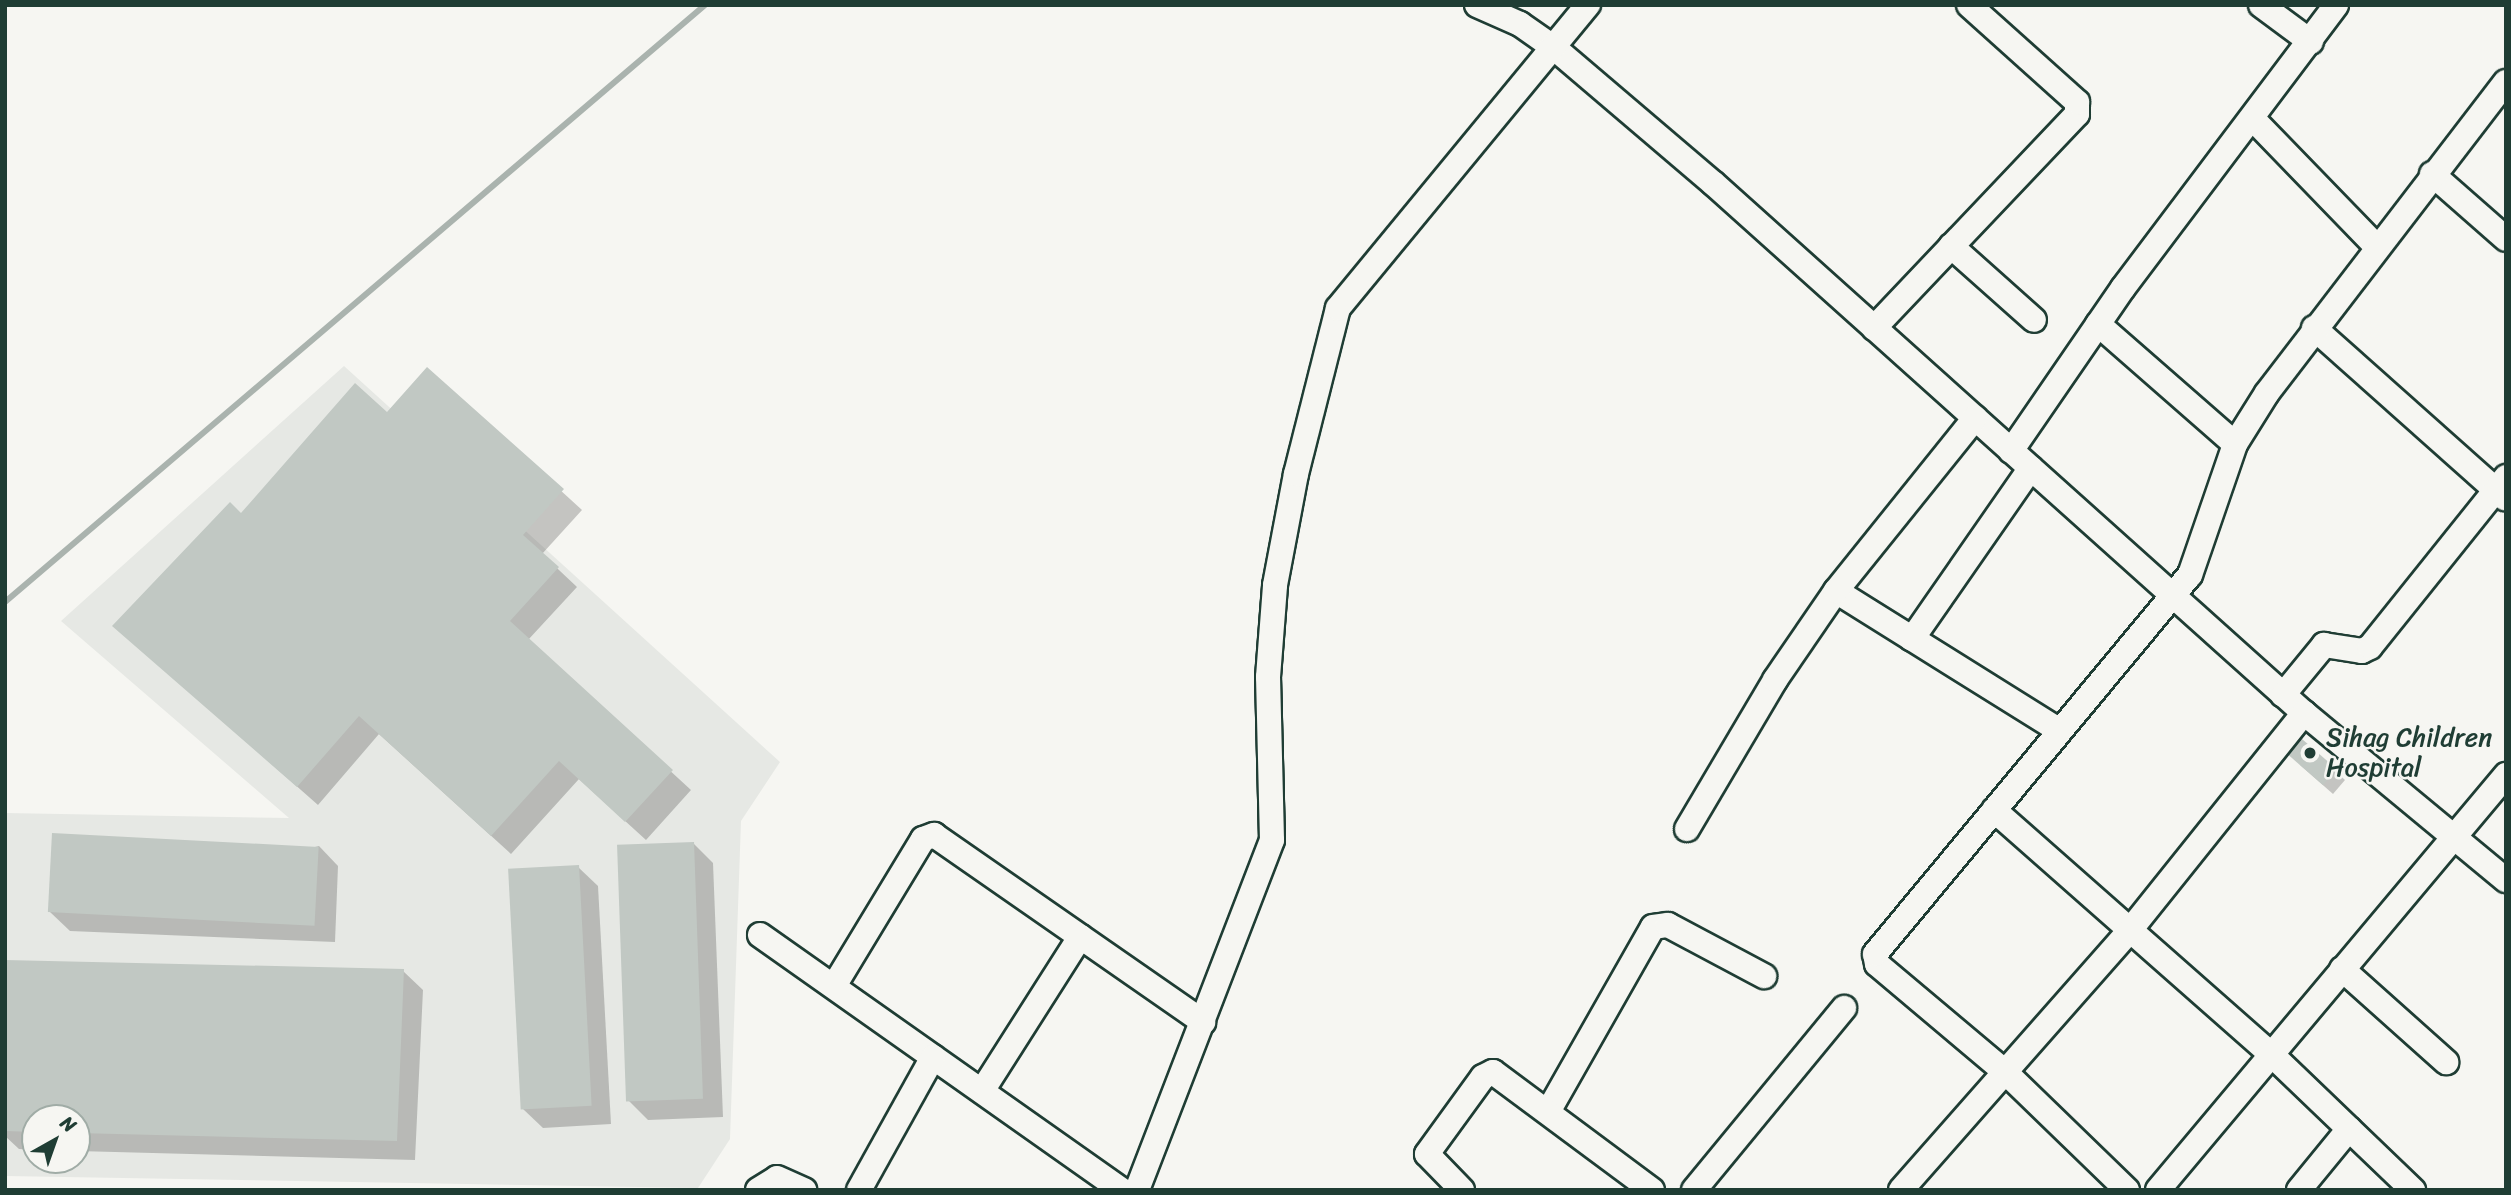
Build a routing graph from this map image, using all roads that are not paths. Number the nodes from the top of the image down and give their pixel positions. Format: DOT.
graph roads {
  1 [pos="1477,5"];
  2 [pos="1588,5"];
  3 [pos="2261,5"];
  4 [pos="2336,5"];
  5 [pos="1971,6"];
  6 [pos="2311,42"];
  7 [pos="1552,46"];
  8 [pos="2506,82"];
  9 [pos="2252,118"];
  10 [pos="2432,174"];
  11 [pos="2506,239"];
  12 [pos="1951,246"];
  13 [pos="2376,246"];
  14 [pos="2034,320"];
  15 [pos="2098,324"];
  16 [pos="1874,328"];
  17 [pos="2314,328"];
  18 [pos="1975,418"];
  19 [pos="2235,444"];
  20 [pos="2011,451"];
  21 [pos="2031,468"];
  22 [pos="2502,488"];
  23 [pos="1836,591"];
  24 [pos="2174,595"];
  25 [pos="1912,639"];
  26 [pos="2283,695"];
  27 [pos="2304,713"];
  28 [pos="2060,731"];
  29 [pos="2506,775"];
  30 [pos="1994,810"];
  31 [pos="1687,829"];
  32 [pos="2452,837"];
  33 [pos="2506,880"];
  34 [pos="2130,929"];
  35 [pos="760,935"];
  36 [pos="1080,937"];
  37 [pos="2342,969"];
  38 [pos="1764,976"];
  39 [pos="834,986"];
  40 [pos="1844,1009"];
  41 [pos="1203,1023"];
  42 [pos="2271,1054"];
  43 [pos="933,1057"];
  44 [pos="2446,1062"];
  45 [pos="2004,1072"];
  46 [pos="982,1091"];
  47 [pos="1549,1110"];
  48 [pos="2349,1129"];
  49 [pos="758,1190"];
  50 [pos="804,1190"];
  51 [pos="859,1190"];
  52 [pos="1122,1190"];
  53 [pos="1137,1190"];
  54 [pos="1462,1190"];
  55 [pos="1652,1190"];
  56 [pos="1694,1190"];
  57 [pos="1901,1190"];
  58 [pos="2127,1190"];
  59 [pos="2158,1190"];
  60 [pos="2299,1190"];
  61 [pos="2413,1190"];
  1 -- 7 [label="street"];
  2 -- 7 [label="street"];
  3 -- 6 [label="street"];
  4 -- 6 [label="street"];
  5 -- 12 [label="street"];
  6 -- 9 [label="street"];
  7 -- 16 [label="street"];
  7 -- 41 [label="street"];
  8 -- 10 [label="street"];
  9 -- 13 [label="street"];
  9 -- 15 [label="street"];
  10 -- 11 [label="street"];
  10 -- 13 [label="street"];
  12 -- 14 [label="street"];
  12 -- 16 [label="street"];
  13 -- 17 [label="street"];
  15 -- 19 [label="street"];
  15 -- 20 [label="street"];
  16 -- 18 [label="street"];
  17 -- 19 [label="street"];
  17 -- 22 [label="street"];
  18 -- 20 [label="street"];
  18 -- 23 [label="street"];
  19 -- 24 [label="street"];
  20 -- 21 [label="street"];
  21 -- 24 [label="street"];
  21 -- 25 [label="street"];
  22 -- 26 [label="street"];
  23 -- 25 [label="street"];
  23 -- 31 [label="street"];
  24 -- 26 [label="street"];
  24 -- 28 [label="street"];
  25 -- 28 [label="street"];
  26 -- 27 [label="street"];
  27 -- 32 [label="street"];
  27 -- 34 [label="street"];
  28 -- 30 [label="street"];
  29 -- 32 [label="street"];
  30 -- 34 [label="street"];
  30 -- 45 [label="street"];
  32 -- 33 [label="street"];
  32 -- 37 [label="street"];
  34 -- 42 [label="street"];
  34 -- 45 [label="street"];
  35 -- 39 [label="street"];
  36 -- 39 [label="street"];
  36 -- 41 [label="street"];
  36 -- 46 [label="street"];
  37 -- 42 [label="street"];
  37 -- 44 [label="street"];
  38 -- 47 [label="street"];
  39 -- 43 [label="street"];
  40 -- 56 [label="street"];
  41 -- 53 [label="street"];
  42 -- 48 [label="street"];
  42 -- 59 [label="street"];
  43 -- 46 [label="street"];
  43 -- 51 [label="street"];
  45 -- 57 [label="street"];
  45 -- 58 [label="street"];
  46 -- 52 [label="street"];
  47 -- 54 [label="street"];
  47 -- 55 [label="street"];
  48 -- 60 [label="street"];
  48 -- 61 [label="street"];
  49 -- 50 [label="street"];
}
